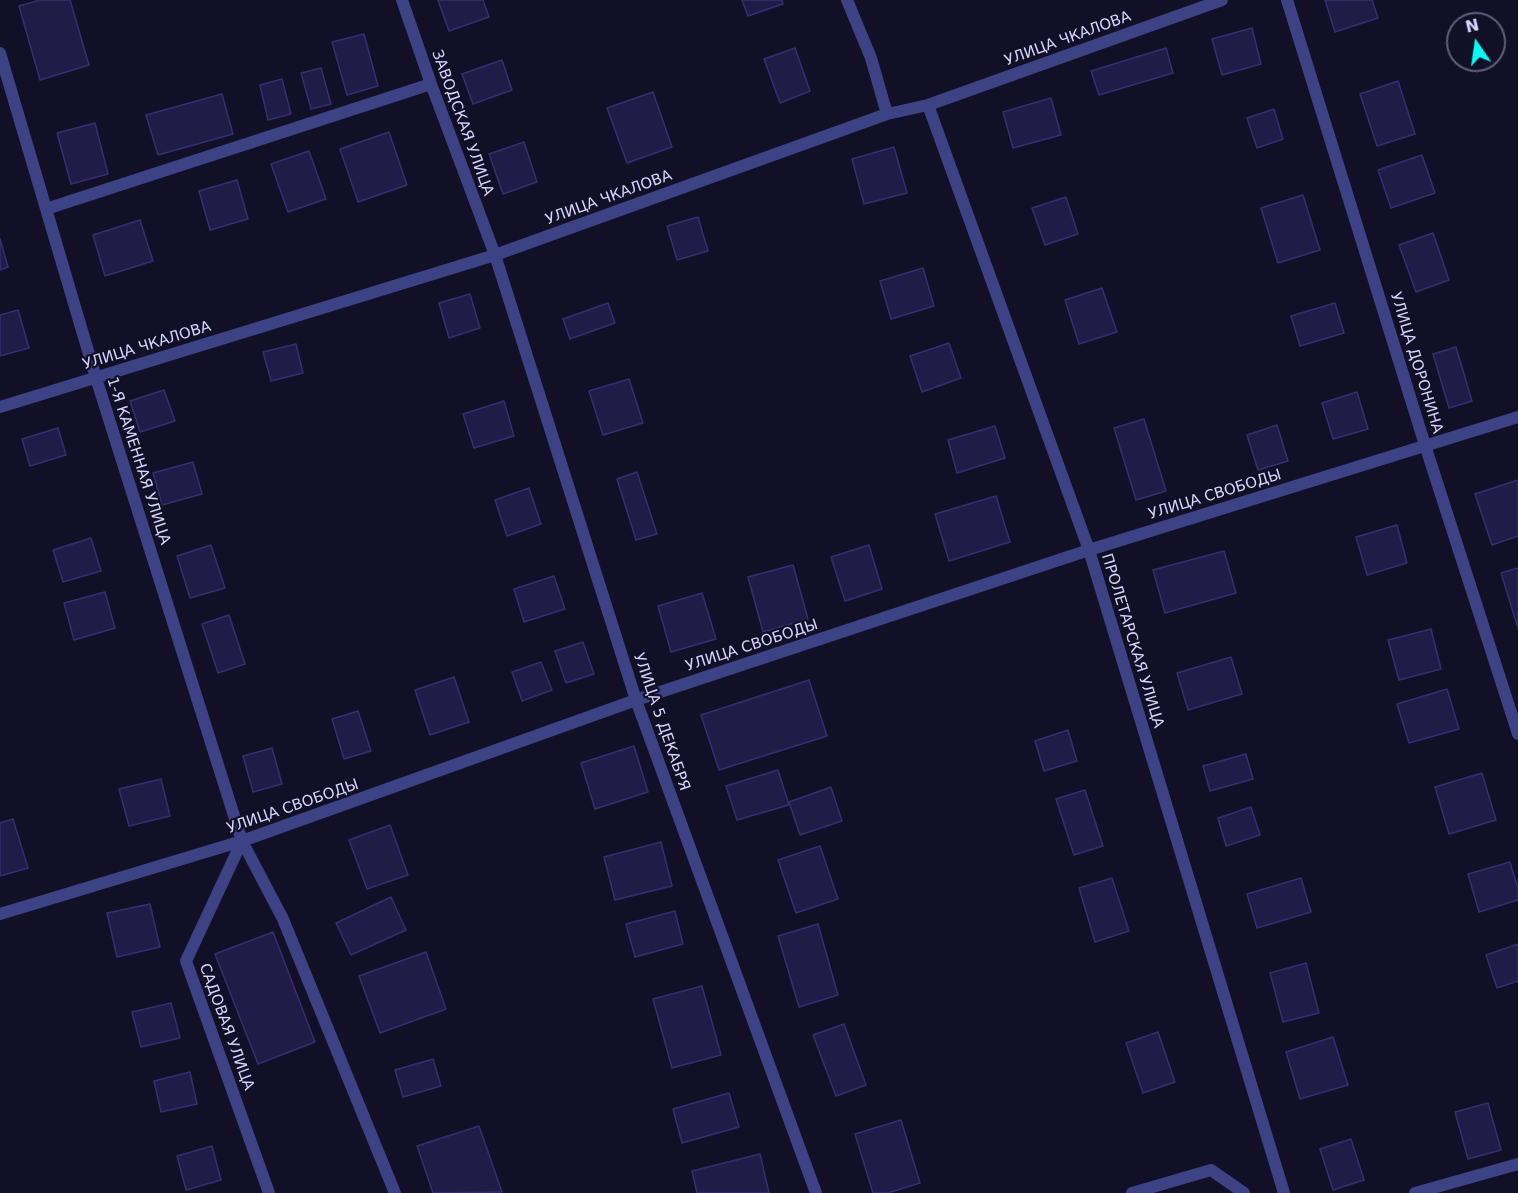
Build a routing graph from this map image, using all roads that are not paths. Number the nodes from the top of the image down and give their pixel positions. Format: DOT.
graph roads {
  1 [pos="402,0"];
  2 [pos="847,0"];
  3 [pos="1222,0"];
  4 [pos="1287,0"];
  5 [pos="0,53"];
  6 [pos="431,84"];
  7 [pos="928,105"];
  8 [pos="886,114"];
  9 [pos="46,209"];
  10 [pos="495,255"];
  11 [pos="96,378"];
  12 [pos="0,407"];
  13 [pos="1518,417"];
  14 [pos="1425,445"];
  15 [pos="1089,550"];
  16 [pos="636,700"];
  17 [pos="1518,734"];
  18 [pos="242,841"];
  19 [pos="0,914"];
  20 [pos="1518,1164"];
  21 [pos="269,1193"];
  22 [pos="395,1193"];
  23 [pos="816,1193"];
  24 [pos="1132,1193"];
  25 [pos="1244,1193"];
  26 [pos="1284,1193"];
  27 [pos="1415,1193"];
  1 -- 6 [label="street, ЗАВОДСКАЯ УЛИЦА"];
  2 -- 8 [label="street"];
  3 -- 7 [label="street, УЛИЦА ЧКАЛОВА"];
  4 -- 14 [label="street, УЛИЦА ДОРОНИНА"];
  5 -- 9 [label="street, 1-Я КАМЕННАЯ УЛИЦА"];
  6 -- 9 [label="street"];
  6 -- 10 [label="street, ЗАВОДСКАЯ УЛИЦА"];
  7 -- 8 [label="street, УЛИЦА ЧКАЛОВА"];
  7 -- 15 [label="street, ПРОЛЕТАРСКАЯ УЛИЦА"];
  8 -- 10 [label="street, УЛИЦА ЧКАЛОВА"];
  9 -- 11 [label="street, 1-Я КАМЕННАЯ УЛИЦА"];
  10 -- 11 [label="street, УЛИЦА ЧКАЛОВА"];
  10 -- 16 [label="street, УЛИЦА 5 ДЕКАБРЯ"];
  11 -- 12 [label="street, УЛИЦА ЧКАЛОВА"];
  11 -- 18 [label="street, 1-Я КАМЕННАЯ УЛИЦА"];
  13 -- 14 [label="street, УЛИЦА СВОБОДЫ"];
  14 -- 15 [label="street, УЛИЦА СВОБОДЫ"];
  14 -- 17 [label="street, УЛИЦА ДОРОНИНА"];
  15 -- 16 [label="street, УЛИЦА СВОБОДЫ"];
  15 -- 26 [label="street, ПРОЛЕТАРСКАЯ УЛИЦА"];
  16 -- 18 [label="street, УЛИЦА СВОБОДЫ"];
  16 -- 23 [label="street, УЛИЦА 5 ДЕКАБРЯ"];
  18 -- 19 [label="street, УЛИЦА СВОБОДЫ"];
  18 -- 21 [label="street, САДОВАЯ УЛИЦА"];
  18 -- 22 [label="street, 1-Я КАМЕННАЯ УЛИЦА"];
  20 -- 27 [label="street"];
  24 -- 25 [label="street"];
}
